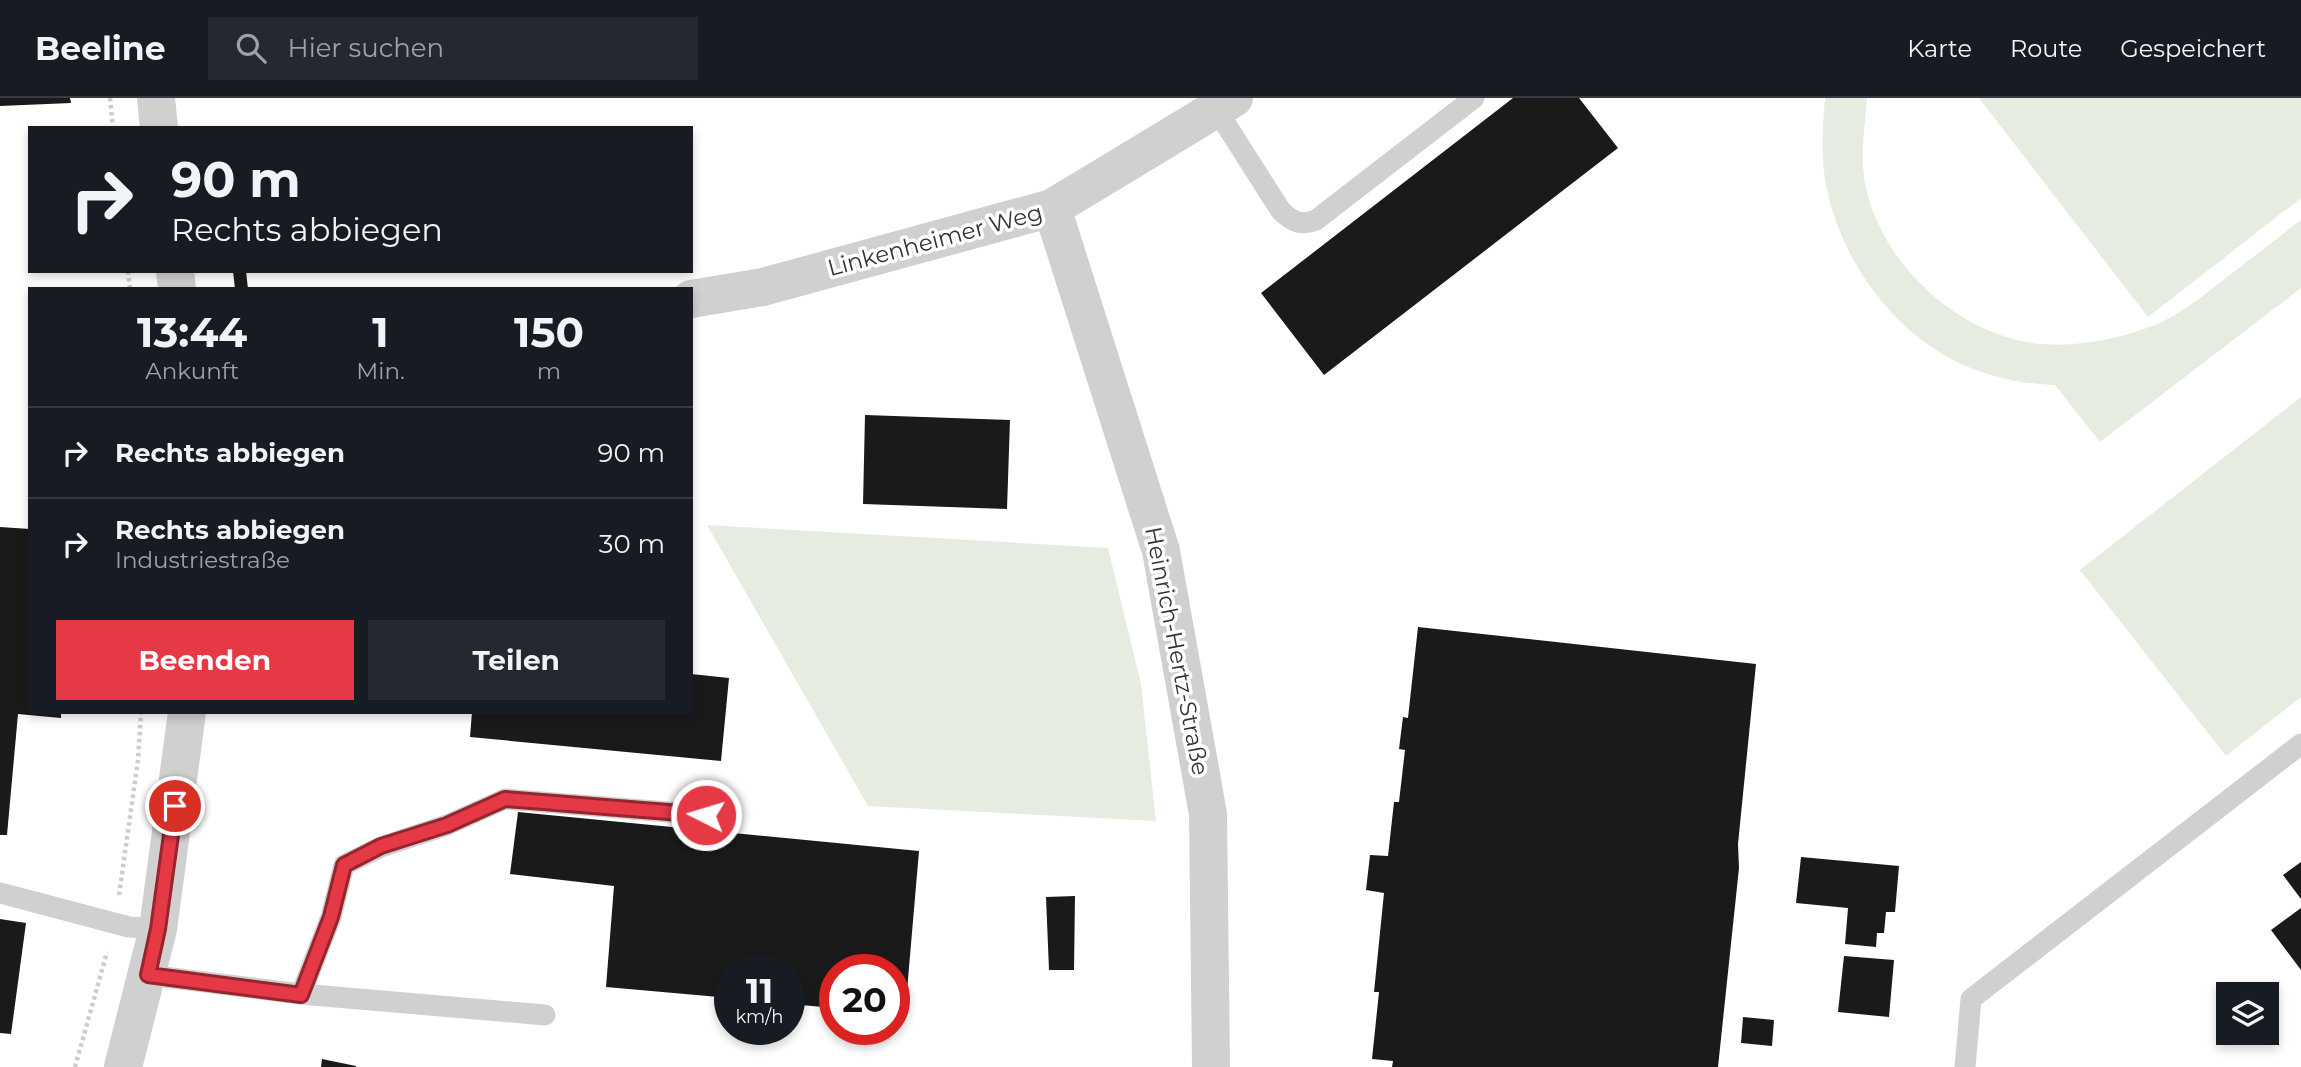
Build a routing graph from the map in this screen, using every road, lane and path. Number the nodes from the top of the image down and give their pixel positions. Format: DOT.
graph roads {
  1 [pos="110,98"];
  2 [pos="156,98"];
  3 [pos="1474,98"];
  4 [pos="1225,104"];
  5 [pos="113,126"];
  6 [pos="159,126"];
  7 [pos="1052,208"];
  8 [pos="693,299"];
  9 [pos="187,714"];
  10 [pos="2301,744"];
  11 [pos="706,815"];
  12 [pos="0,893"];
  13 [pos="158,929"];
  14 [pos="148,975"];
  15 [pos="301,995"];
  16 [pos="545,1015"];
  17 [pos="123,1067"];
  18 [pos="1210,1067"];
  19 [pos="1965,1067"];
  1 -- 5 [label="path"];
  2 -- 6 [label="street"];
  3 -- 4 [label="lane"];
  4 -- 7 [label="street, Linkenheimer Weg"];
  7 -- 8 [label="street, Linkenheimer Weg"];
  7 -- 18 [label="street, Heinrich-Hertz-Straße"];
  9 -- 13 [label="street"];
  10 -- 19 [label="lane"];
  11 -- 15 [label="lane"];
  12 -- 13 [label="lane"];
  13 -- 14 [label="street"];
  14 -- 15 [label="lane"];
  14 -- 17 [label="street"];
  15 -- 16 [label="lane"];
}
